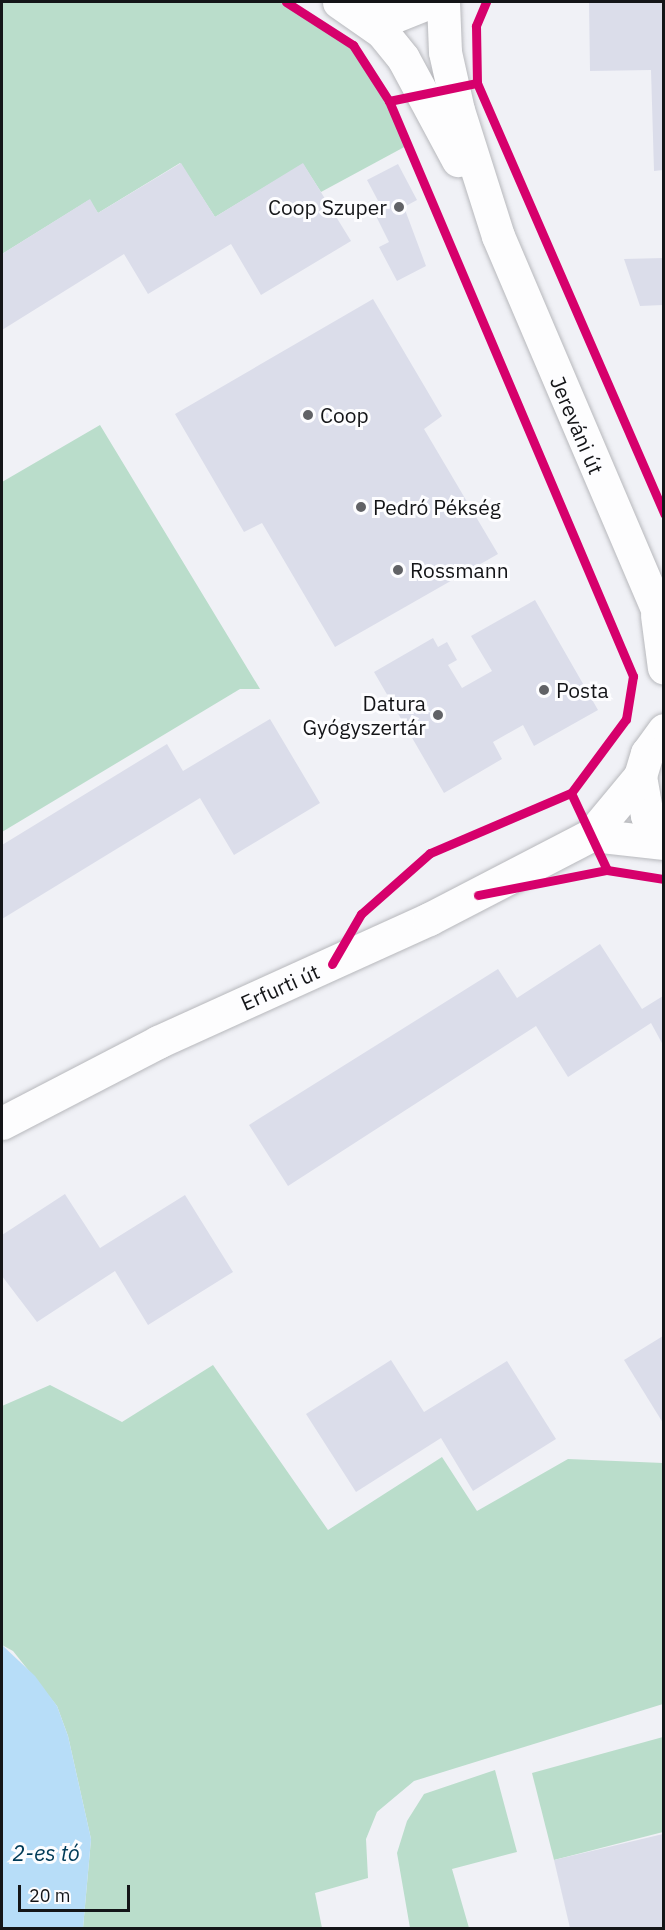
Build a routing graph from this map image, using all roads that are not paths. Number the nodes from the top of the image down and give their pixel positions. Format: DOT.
graph roads {
  1 [pos="430,2"];
  2 [pos="443,2"];
  3 [pos="344,6"];
  4 [pos="498,236"];
  5 [pos="660,620"];
  6 [pos="663,668"];
  7 [pos="662,727"];
  8 [pos="640,776"];
  9 [pos="591,835"];
  10 [pos="663,837"];
  11 [pos="663,843"];
  12 [pos="2,1123"];
  1 -- 3 [label="street, Jereváni út"];
  2 -- 4 [label="street, Jereváni út"];
  3 -- 4 [label="street, Jereváni út"];
  4 -- 5 [label="street, Jereváni út"];
  5 -- 6 [label="street, Jereváni út"];
  7 -- 8 [label="street"];
  8 -- 9 [label="street, Erfurti út"];
  8 -- 10 [label="street"];
  9 -- 11 [label="street"];
  9 -- 12 [label="street, Erfurti út"];
}
